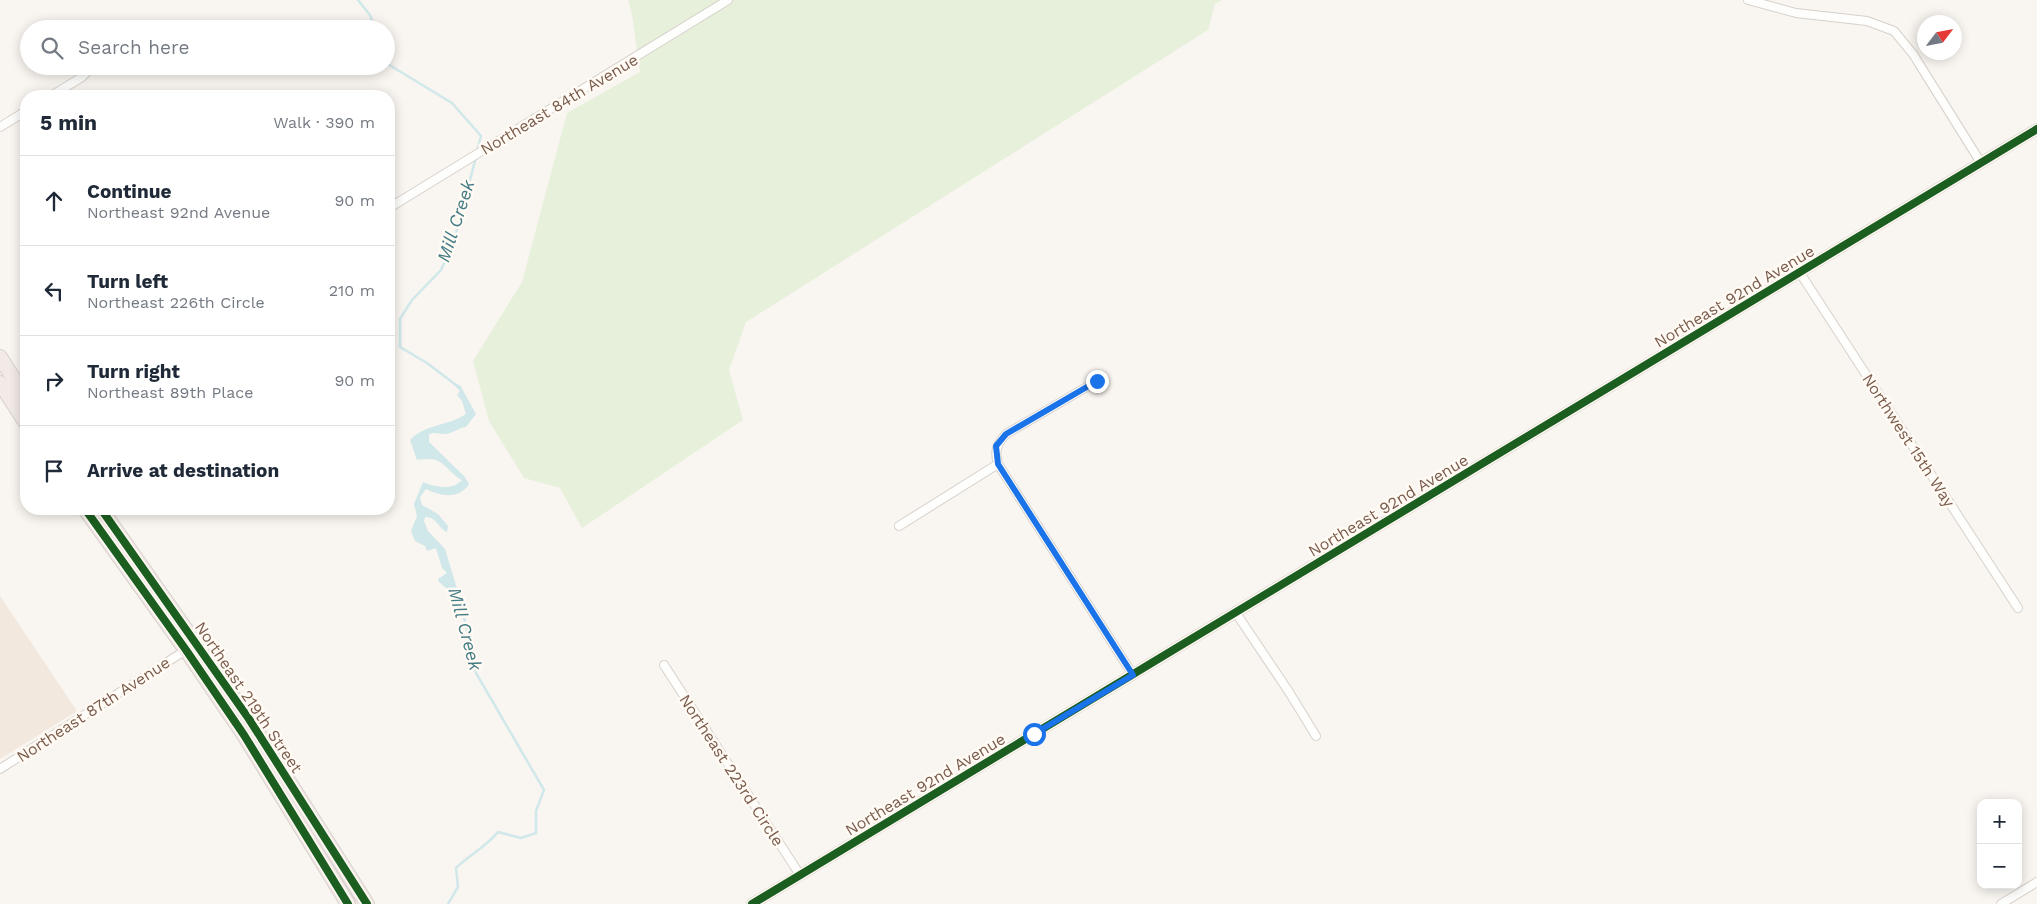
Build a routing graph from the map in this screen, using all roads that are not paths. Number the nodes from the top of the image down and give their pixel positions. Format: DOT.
graph roads {
  1 [pos="728,0"];
  2 [pos="1748,0"];
  3 [pos="84,75"];
  4 [pos="61,90"];
  5 [pos="20,115"];
  6 [pos="0,127"];
  7 [pos="2037,129"];
  8 [pos="1982,162"];
  9 [pos="395,204"];
  10 [pos="1800,272"];
  11 [pos="0,357"];
  12 [pos="1097,381"];
  13 [pos="0,383"];
  14 [pos="20,389"];
  15 [pos="20,414"];
  16 [pos="998,464"];
  17 [pos="89,515"];
  18 [pos="105,515"];
  19 [pos="899,526"];
  20 [pos="2018,608"];
  21 [pos="1236,613"];
  22 [pos="186,650"];
  23 [pos="664,665"];
  24 [pos="1133,675"];
  25 [pos="1316,736"];
  26 [pos="0,769"];
  27 [pos="800,875"];
  28 [pos="2037,882"];
  29 [pos="348,904"];
  30 [pos="367,904"];
  31 [pos="752,904"];
  32 [pos="2000,904"];
  1 -- 9 [label="street, Northeast 84th Avenue"];
  2 -- 8 [label="street"];
  3 -- 4 [label="street"];
  5 -- 6 [label="street"];
  7 -- 8 [label="street, Northeast 92nd Avenue"];
  8 -- 10 [label="street, Northeast 92nd Avenue"];
  10 -- 20 [label="street, Northwest 15th Way"];
  10 -- 21 [label="street, Northeast 92nd Avenue"];
  11 -- 14 [label="highway"];
  12 -- 16 [label="street"];
  13 -- 15 [label="highway"];
  16 -- 19 [label="street"];
  16 -- 24 [label="street"];
  17 -- 22 [label="highway, Northeast 219th Street"];
  18 -- 30 [label="highway, Northeast 219th Street"];
  21 -- 24 [label="street, Northeast 92nd Avenue"];
  21 -- 25 [label="street"];
  22 -- 26 [label="street, Northeast 87th Avenue"];
  22 -- 29 [label="highway, Northeast 219th Street"];
  23 -- 27 [label="street, Northeast 223rd Circle"];
  24 -- 27 [label="street, Northeast 92nd Avenue"];
  27 -- 31 [label="street, Northeast 92nd Avenue"];
  28 -- 32 [label="street"];
}
